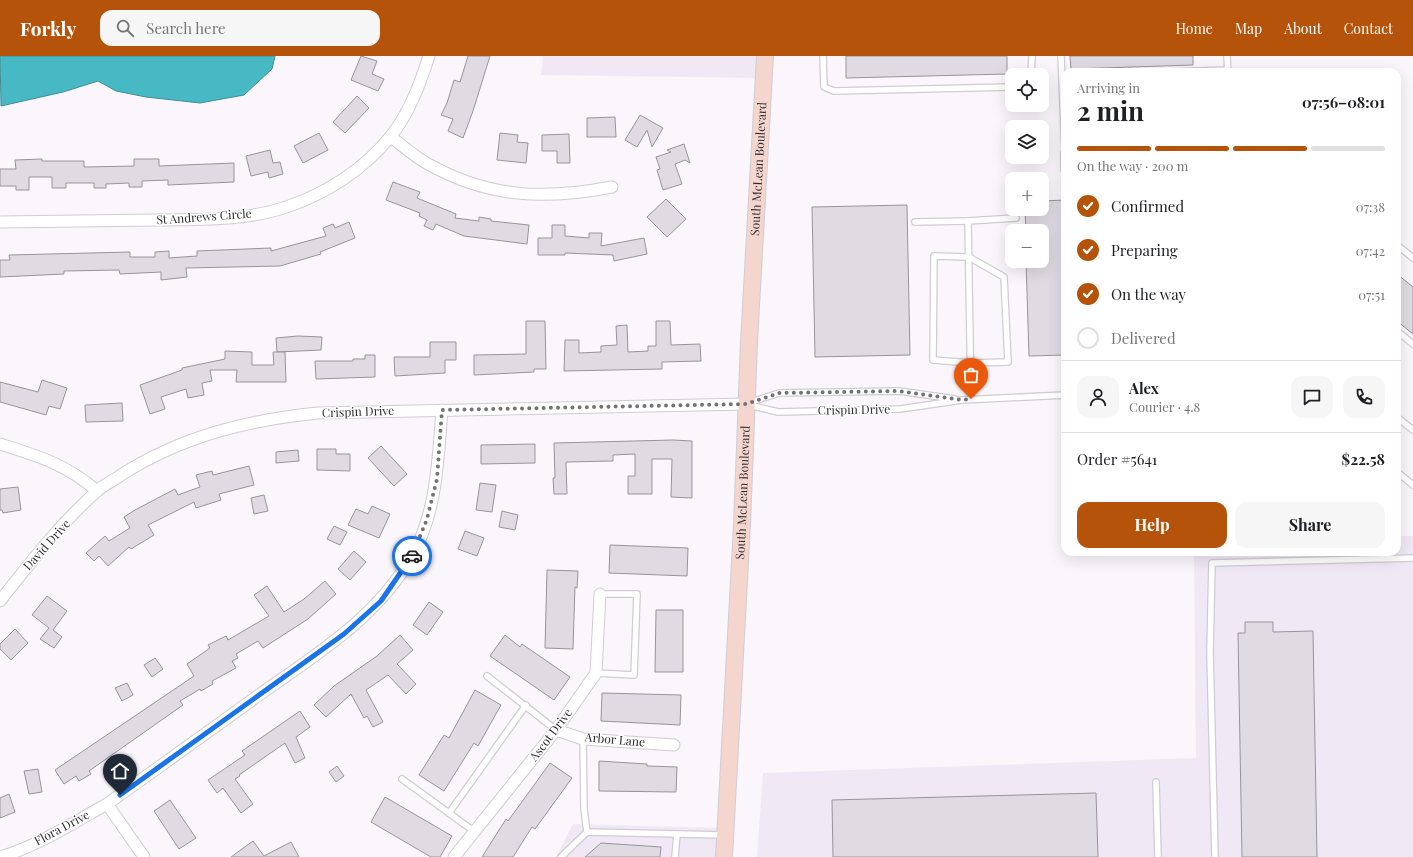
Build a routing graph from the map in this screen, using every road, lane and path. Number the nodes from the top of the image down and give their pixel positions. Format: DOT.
graph roads {
  1 [pos="429,56"];
  2 [pos="765,56"];
  3 [pos="823,56"];
  4 [pos="1032,56"];
  5 [pos="1061,56"];
  6 [pos="1227,56"];
  7 [pos="1031,68"];
  8 [pos="1062,68"];
  9 [pos="1228,68"];
  10 [pos="1005,87"];
  11 [pos="391,137"];
  12 [pos="612,187"];
  13 [pos="1016,218"];
  14 [pos="968,221"];
  15 [pos="0,222"];
  16 [pos="914,222"];
  17 [pos="1401,248"];
  18 [pos="969,257"];
  19 [pos="1413,258"];
  20 [pos="1401,334"];
  21 [pos="1413,344"];
  22 [pos="971,364"];
  23 [pos="1061,395"];
  24 [pos="971,399"];
  25 [pos="962,400"];
  26 [pos="746,404"];
  27 [pos="442,410"];
  28 [pos="1401,420"];
  29 [pos="1413,430"];
  30 [pos="0,444"];
  31 [pos="1401,475"];
  32 [pos="1413,485"];
  33 [pos="97,491"];
  34 [pos="1413,558"];
  35 [pos="600,594"];
  36 [pos="0,601"];
  37 [pos="596,673"];
  38 [pos="488,676"];
  39 [pos="526,706"];
  40 [pos="556,730"];
  41 [pos="584,739"];
  42 [pos="674,745"];
  43 [pos="402,778"];
  44 [pos="1156,782"];
  45 [pos="107,804"];
  46 [pos="448,813"];
  47 [pos="475,832"];
  48 [pos="587,832"];
  49 [pos="677,834"];
  50 [pos="725,835"];
  51 [pos="0,857"];
  52 [pos="144,857"];
  53 [pos="454,857"];
  54 [pos="561,857"];
  55 [pos="675,857"];
  56 [pos="724,857"];
  57 [pos="1158,857"];
  58 [pos="1215,857"];
  1 -- 11 [label="street, St Andrews Circle"];
  2 -- 26 [label="main road, South McLean Boulevard"];
  3 -- 10 [label="lane"];
  4 -- 7 [label="lane"];
  5 -- 8 [label="lane"];
  6 -- 9 [label="lane"];
  11 -- 12 [label="street"];
  11 -- 15 [label="street, St Andrews Circle"];
  13 -- 14 [label="lane"];
  14 -- 16 [label="lane"];
  14 -- 18 [label="lane"];
  17 -- 19 [label="lane"];
  18 -- 22 [label="lane"];
  18 -- 22 [label="lane"];
  18 -- 22 [label="lane"];
  20 -- 21 [label="lane"];
  22 -- 24 [label="lane"];
  23 -- 24 [label="lane, Crispin Drive"];
  24 -- 25 [label="lane, Crispin Drive"];
  25 -- 26 [label="lane, Crispin Drive"];
  25 -- 26 [label="lane, Crispin Drive"];
  26 -- 27 [label="street, Crispin Drive"];
  26 -- 50 [label="main road, South McLean Boulevard"];
  27 -- 33 [label="street, Crispin Drive"];
  27 -- 45 [label="street, Flora Drive"];
  28 -- 29 [label="lane"];
  30 -- 33 [label="street"];
  31 -- 32 [label="lane"];
  33 -- 36 [label="street, David Drive"];
  34 -- 58 [label="lane"];
  35 -- 37 [label="street"];
  35 -- 37 [label="lane"];
  37 -- 40 [label="street, Ascot Drive"];
  38 -- 39 [label="lane"];
  39 -- 40 [label="lane"];
  39 -- 46 [label="lane"];
  40 -- 41 [label="street, Arbor Lane"];
  40 -- 47 [label="street, Ascot Drive"];
  41 -- 42 [label="street, Arbor Lane"];
  41 -- 48 [label="lane"];
  43 -- 46 [label="lane"];
  44 -- 57 [label="lane"];
  45 -- 51 [label="street, Flora Drive"];
  45 -- 52 [label="street"];
  46 -- 47 [label="lane"];
  47 -- 53 [label="street, Ascot Drive"];
  48 -- 49 [label="lane"];
  48 -- 54 [label="lane"];
  49 -- 50 [label="lane"];
  49 -- 55 [label="lane"];
  50 -- 56 [label="main road, South McLean Boulevard"];
}
